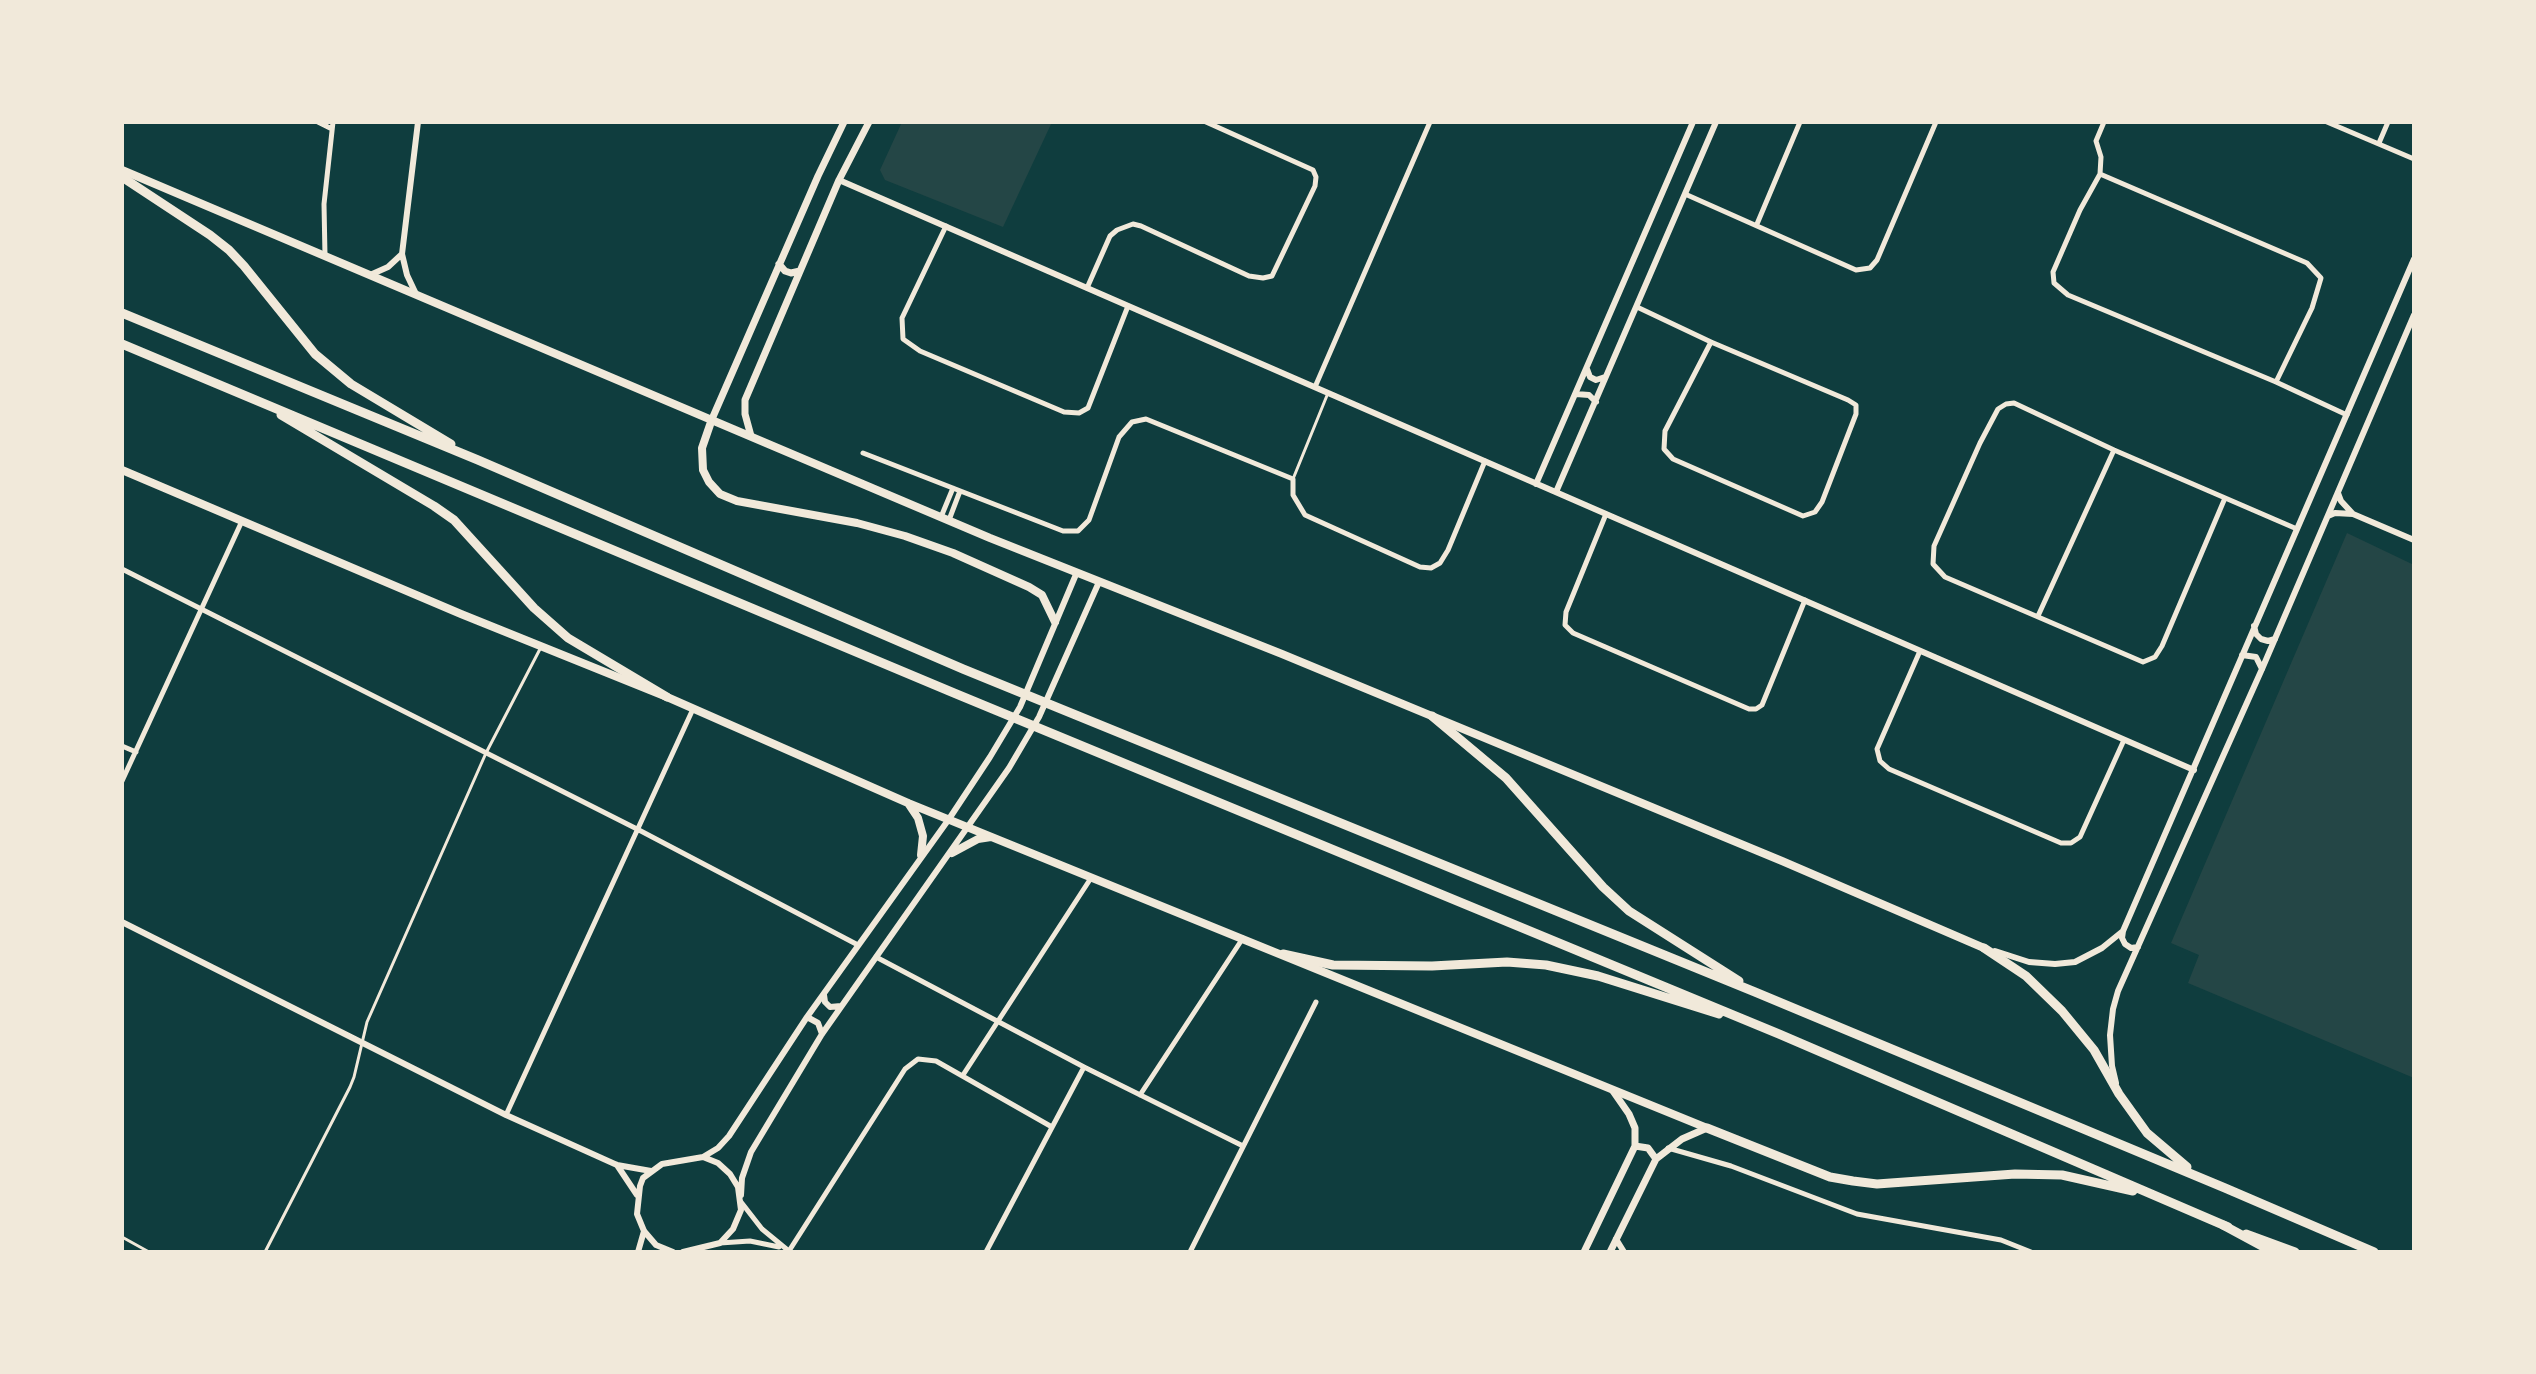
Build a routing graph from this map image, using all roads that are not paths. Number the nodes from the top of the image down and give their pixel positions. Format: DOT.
graph roads {
  1 [pos="318,122"];
  2 [pos="418,122"];
  3 [pos="844,122"];
  4 [pos="869,122"];
  5 [pos="1206,122"];
  6 [pos="1430,122"];
  7 [pos="1693,122"];
  8 [pos="1716,122"];
  9 [pos="1800,122"];
  10 [pos="1936,122"];
  11 [pos="2104,122"];
  12 [pos="2327,122"];
  13 [pos="2388,122"];
  14 [pos="332,126"];
  15 [pos="2378,144"];
  16 [pos="2414,159"];
  17 [pos="122,170"];
  18 [pos="2100,174"];
  19 [pos="122,177"];
  20 [pos="839,180"];
  21 [pos="1685,194"];
  22 [pos="1757,225"];
  23 [pos="946,226"];
  24 [pos="402,254"];
  25 [pos="325,256"];
  26 [pos="2414,259"];
  27 [pos="779,264"];
  28 [pos="800,271"];
  29 [pos="370,275"];
  30 [pos="1087,288"];
  31 [pos="416,294"];
  32 [pos="1128,306"];
  33 [pos="1637,307"];
  34 [pos="122,313"];
  35 [pos="2414,315"];
  36 [pos="1711,342"];
  37 [pos="122,344"];
  38 [pos="1587,366"];
  39 [pos="1607,376"];
  40 [pos="2276,382"];
  41 [pos="1315,387"];
  42 [pos="1329,393"];
  43 [pos="1576,394"];
  44 [pos="254,399"];
  45 [pos="1596,402"];
  46 [pos="2347,415"];
  47 [pos="712,419"];
  48 [pos="751,436"];
  49 [pos="2114,450"];
  50 [pos="863,453"];
  51 [pos="478,460"];
  52 [pos="1485,461"];
  53 [pos="122,470"];
  54 [pos="1293,479"];
  55 [pos="1536,484"];
  56 [pos="953,488"];
  57 [pos="960,491"];
  58 [pos="1556,492"];
  59 [pos="2338,493"];
  60 [pos="2225,498"];
  61 [pos="1606,514"];
  62 [pos="2353,514"];
  63 [pos="2327,516"];
  64 [pos="945,519"];
  65 [pos="242,520"];
  66 [pos="2297,529"];
  67 [pos="2414,540"];
  68 [pos="122,569"];
  69 [pos="1077,572"];
  70 [pos="1099,582"];
  71 [pos="1805,600"];
  72 [pos="202,610"];
  73 [pos="2037,616"];
  74 [pos="1055,622"];
  75 [pos="2254,626"];
  76 [pos="2275,639"];
  77 [pos="540,647"];
  78 [pos="1920,651"];
  79 [pos="2242,655"];
  80 [pos="2262,669"];
  81 [pos="667,697"];
  82 [pos="693,709"];
  83 [pos="1432,716"];
  84 [pos="2124,740"];
  85 [pos="122,746"];
  86 [pos="136,752"];
  87 [pos="486,753"];
  88 [pos="2194,770"];
  89 [pos="122,781"];
  90 [pos="908,803"];
  91 [pos="949,819"];
  92 [pos="969,828"];
  93 [pos="637,829"];
  94 [pos="993,836"];
  95 [pos="952,853"];
  96 [pos="921,855"];
  97 [pos="1093,876"];
  98 [pos="122,922"];
  99 [pos="2123,931"];
  100 [pos="1243,938"];
  101 [pos="858,945"];
  102 [pos="2138,947"];
  103 [pos="1984,948"];
  104 [pos="1283,954"];
  105 [pos="876,957"];
  106 [pos="826,992"];
  107 [pos="1755,992"];
  108 [pos="1316,1002"];
  109 [pos="842,1006"];
  110 [pos="807,1017"];
  111 [pos="997,1020"];
  112 [pos="822,1034"];
  113 [pos="1779,1034"];
  114 [pos="362,1043"];
  115 [pos="1084,1067"];
  116 [pos="963,1075"];
  117 [pos="1613,1091"];
  118 [pos="2119,1094"];
  119 [pos="1140,1095"];
  120 [pos="506,1115"];
  121 [pos="1052,1127"];
  122 [pos="1707,1128"];
  123 [pos="1243,1146"];
  124 [pos="1635,1146"];
  125 [pos="1667,1148"];
  126 [pos="703,1157"];
  127 [pos="1656,1159"];
  128 [pos="617,1165"];
  129 [pos="651,1171"];
  130 [pos="2225,1188"];
  131 [pos="637,1195"];
  132 [pos="2156,1196"];
  133 [pos="741,1198"];
  134 [pos="2223,1225"];
  135 [pos="644,1231"];
  136 [pos="122,1237"];
  137 [pos="1616,1239"];
  138 [pos="720,1243"];
  139 [pos="788,1250"];
  140 [pos="149,1252"];
  141 [pos="265,1252"];
  142 [pos="638,1252"];
  143 [pos="673,1252"];
  144 [pos="683,1252"];
  145 [pos="986,1252"];
  146 [pos="1190,1252"];
  147 [pos="1584,1252"];
  148 [pos="1610,1252"];
  149 [pos="1624,1252"];
  150 [pos="2031,1252"];
  151 [pos="2273,1252"];
  152 [pos="2295,1252"];
  153 [pos="2374,1252"];
  1 -- 14 [label="street"];
  2 -- 24 [label="street"];
  3 -- 27 [label="main road"];
  4 -- 20 [label="main road"];
  5 -- 30 [label="street"];
  6 -- 41 [label="street"];
  7 -- 38 [label="street"];
  8 -- 21 [label="street"];
  9 -- 22 [label="street"];
  10 -- 22 [label="street"];
  11 -- 18 [label="street"];
  12 -- 15 [label="street"];
  13 -- 15 [label="street"];
  14 -- 25 [label="street"];
  15 -- 16 [label="street"];
  17 -- 25 [label="main road"];
  18 -- 40 [label="street"];
  18 -- 40 [label="street"];
  19 -- 51 [label="highway"];
  20 -- 23 [label="street"];
  20 -- 28 [label="main road"];
  21 -- 22 [label="street"];
  21 -- 33 [label="street"];
  23 -- 30 [label="street"];
  23 -- 32 [label="street"];
  24 -- 29 [label="street"];
  24 -- 31 [label="street"];
  25 -- 29 [label="main road"];
  26 -- 46 [label="street"];
  27 -- 28 [label="main road"];
  27 -- 47 [label="main road"];
  28 -- 48 [label="main road"];
  29 -- 31 [label="main road"];
  30 -- 32 [label="street"];
  31 -- 47 [label="main road"];
  32 -- 41 [label="street"];
  33 -- 36 [label="street"];
  33 -- 39 [label="street"];
  34 -- 51 [label="highway"];
  35 -- 59 [label="street"];
  36 -- 36 [label="street"];
  37 -- 44 [label="highway"];
  38 -- 39 [label="street"];
  38 -- 43 [label="street"];
  39 -- 45 [label="street"];
  40 -- 46 [label="street"];
  41 -- 42 [label="street"];
  42 -- 52 [label="street"];
  42 -- 54 [label="lane"];
  43 -- 45 [label="street"];
  43 -- 55 [label="street"];
  44 -- 81 [label="highway"];
  44 -- 113 [label="highway"];
  45 -- 58 [label="street"];
  46 -- 66 [label="street"];
  47 -- 48 [label="main road"];
  47 -- 74 [label="main road"];
  48 -- 64 [label="main road"];
  49 -- 60 [label="street"];
  49 -- 73 [label="street"];
  49 -- 73 [label="street"];
  50 -- 56 [label="street"];
  51 -- 107 [label="highway"];
  52 -- 54 [label="street"];
  52 -- 55 [label="street"];
  53 -- 65 [label="main road"];
  54 -- 57 [label="street"];
  55 -- 58 [label="street"];
  56 -- 57 [label="street"];
  56 -- 64 [label="street"];
  57 -- 64 [label="street"];
  58 -- 61 [label="street"];
  59 -- 62 [label="street"];
  59 -- 63 [label="street"];
  60 -- 66 [label="street"];
  60 -- 73 [label="street"];
  61 -- 71 [label="street"];
  61 -- 71 [label="street"];
  62 -- 63 [label="street"];
  62 -- 67 [label="street"];
  63 -- 76 [label="street"];
  64 -- 69 [label="main road"];
  65 -- 72 [label="street"];
  65 -- 77 [label="main road"];
  66 -- 75 [label="street"];
  68 -- 72 [label="street"];
  69 -- 70 [label="main road"];
  69 -- 74 [label="street"];
  70 -- 83 [label="main road"];
  70 -- 92 [label="street"];
  71 -- 78 [label="street"];
  72 -- 86 [label="street"];
  72 -- 87 [label="street"];
  74 -- 91 [label="street"];
  75 -- 76 [label="street"];
  75 -- 79 [label="street"];
  76 -- 80 [label="street"];
  77 -- 81 [label="main road"];
  77 -- 87 [label="lane"];
  78 -- 84 [label="street"];
  78 -- 84 [label="street"];
  79 -- 80 [label="street"];
  79 -- 88 [label="street"];
  80 -- 102 [label="street"];
  81 -- 82 [label="main road"];
  82 -- 90 [label="main road"];
  82 -- 93 [label="street"];
  83 -- 103 [label="main road"];
  83 -- 107 [label="highway"];
  84 -- 88 [label="street"];
  85 -- 86 [label="street"];
  86 -- 89 [label="street"];
  87 -- 93 [label="street"];
  87 -- 114 [label="lane"];
  88 -- 99 [label="street"];
  90 -- 91 [label="main road"];
  90 -- 96 [label="main road"];
  91 -- 92 [label="main road"];
  91 -- 96 [label="street"];
  92 -- 94 [label="main road"];
  92 -- 95 [label="street"];
  93 -- 101 [label="street"];
  93 -- 120 [label="street"];
  94 -- 95 [label="main road"];
  94 -- 97 [label="main road"];
  95 -- 105 [label="street"];
  96 -- 101 [label="street"];
  97 -- 100 [label="main road"];
  97 -- 111 [label="street"];
  98 -- 114 [label="street"];
  99 -- 102 [label="street"];
  99 -- 103 [label="street"];
  100 -- 104 [label="main road"];
  100 -- 119 [label="street"];
  101 -- 106 [label="street"];
  102 -- 118 [label="street"];
  103 -- 118 [label="highway"];
  104 -- 113 [label="highway"];
  104 -- 117 [label="main road"];
  105 -- 109 [label="street"];
  105 -- 111 [label="street"];
  106 -- 109 [label="street"];
  106 -- 110 [label="street"];
  107 -- 130 [label="highway"];
  108 -- 123 [label="street"];
  109 -- 112 [label="street"];
  110 -- 112 [label="street"];
  110 -- 126 [label="street"];
  111 -- 115 [label="street"];
  111 -- 116 [label="street"];
  112 -- 133 [label="street"];
  113 -- 132 [label="highway"];
  114 -- 120 [label="street"];
  114 -- 141 [label="lane"];
  115 -- 119 [label="street"];
  115 -- 121 [label="street"];
  116 -- 121 [label="street"];
  116 -- 139 [label="street"];
  117 -- 122 [label="main road"];
  117 -- 124 [label="main road"];
  118 -- 130 [label="highway"];
  119 -- 123 [label="street"];
  120 -- 128 [label="street"];
  121 -- 145 [label="street"];
  122 -- 125 [label="main road"];
  122 -- 132 [label="highway"];
  123 -- 146 [label="street"];
  124 -- 127 [label="main road"];
  124 -- 147 [label="main road"];
  125 -- 127 [label="main road"];
  125 -- 150 [label="street"];
  126 -- 129 [label="street"];
  126 -- 133 [label="street"];
  127 -- 137 [label="main road"];
  128 -- 129 [label="street"];
  128 -- 131 [label="street"];
  129 -- 131 [label="street"];
  130 -- 153 [label="highway"];
  131 -- 135 [label="street"];
  132 -- 134 [label="highway"];
  133 -- 138 [label="street"];
  133 -- 139 [label="street"];
  134 -- 151 [label="highway"];
  134 -- 152 [label="highway"];
  135 -- 142 [label="street"];
  135 -- 143 [label="street"];
  136 -- 140 [label="lane"];
  137 -- 148 [label="main road"];
  137 -- 149 [label="street"];
  138 -- 139 [label="street"];
  138 -- 144 [label="street"];
}
